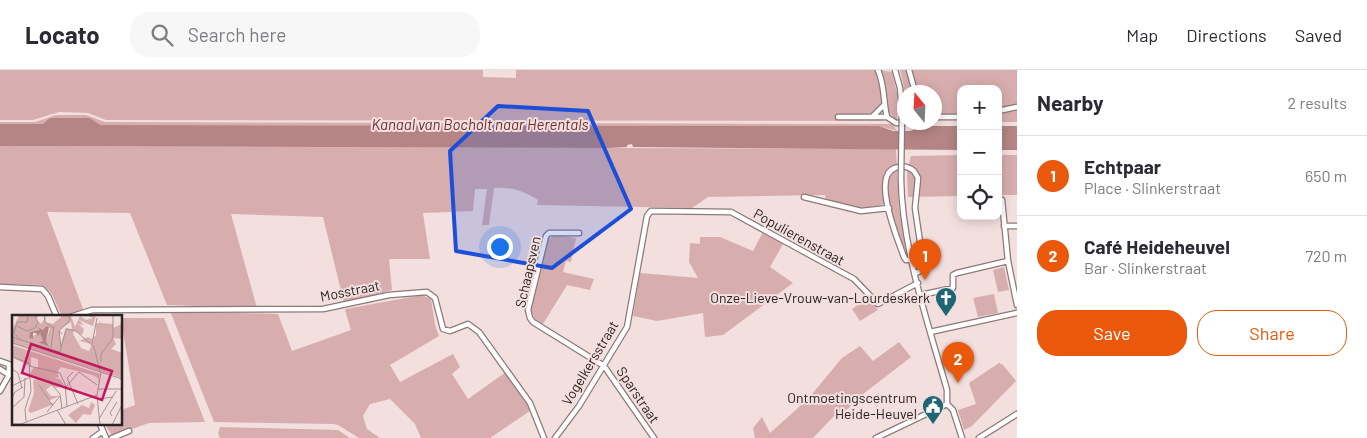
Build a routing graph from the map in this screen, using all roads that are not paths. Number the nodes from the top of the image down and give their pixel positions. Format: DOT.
graph roads {
  1 [pos="878,70"];
  2 [pos="896,70"];
  3 [pos="909,70"];
  4 [pos="913,85"];
  5 [pos="884,105"];
  6 [pos="1017,107"];
  7 [pos="1002,111"];
  8 [pos="838,117"];
  9 [pos="872,117"];
  10 [pos="887,117"];
  11 [pos="942,117"];
  12 [pos="957,118"];
  13 [pos="897,123"];
  14 [pos="804,197"];
  15 [pos="1002,200"];
  16 [pos="889,208"];
  17 [pos="654,210"];
  18 [pos="1004,226"];
  19 [pos="1017,226"];
  20 [pos="579,233"];
  21 [pos="913,259"];
  22 [pos="1008,261"];
  23 [pos="916,273"];
  24 [pos="918,284"];
  25 [pos="0,287"];
  26 [pos="920,295"];
  27 [pos="1017,305"];
  28 [pos="1017,313"];
  29 [pos="56,315"];
  30 [pos="76,315"];
  31 [pos="930,332"];
  32 [pos="0,360"];
  33 [pos="12,366"];
  34 [pos="604,366"];
  35 [pos="1,372"];
  36 [pos="11,374"];
  37 [pos="0,391"];
  38 [pos="947,404"];
  39 [pos="1017,414"];
  40 [pos="101,426"];
  41 [pos="103,431"];
  42 [pos="129,431"];
  43 [pos="94,438"];
  44 [pos="106,438"];
  45 [pos="112,438"];
  46 [pos="544,438"];
  47 [pos="554,438"];
  48 [pos="654,438"];
  49 [pos="876,438"];
  50 [pos="962,438"];
  51 [pos="979,438"];
  1 -- 5 [label="street"];
  2 -- 21 [label="street, bridge"];
  3 -- 4 [label="street"];
  5 -- 9 [label="street"];
  5 -- 10 [label="street"];
  6 -- 7 [label="street"];
  8 -- 9 [label="street"];
  9 -- 10 [label="street"];
  10 -- 13 [label="street"];
  11 -- 12 [label="street"];
  14 -- 16 [label="street"];
  15 -- 18 [label="street"];
  16 -- 21 [label="street"];
  16 -- 23 [label="street"];
  17 -- 24 [label="street, Populierenstraat"];
  17 -- 34 [label="street, Vogelkersstraat"];
  18 -- 19 [label="street"];
  18 -- 22 [label="street"];
  20 -- 34 [label="street, Schaapsven"];
  21 -- 23 [label="street"];
  22 -- 26 [label="street"];
  22 -- 27 [label="street"];
  23 -- 24 [label="street"];
  24 -- 26 [label="street"];
  25 -- 29 [label="street"];
  26 -- 31 [label="street"];
  28 -- 31 [label="street"];
  30 -- 46 [label="street, Mosstraat"];
  31 -- 38 [label="street"];
  32 -- 33 [label="street"];
  33 -- 35 [label="street"];
  33 -- 36 [label="street"];
  34 -- 47 [label="street, Vogelkersstraat"];
  34 -- 48 [label="street, Sparstraat"];
  35 -- 36 [label="street"];
  36 -- 37 [label="street"];
  38 -- 49 [label="street"];
  38 -- 50 [label="street"];
  39 -- 51 [label="street"];
  40 -- 41 [label="street"];
  41 -- 43 [label="street"];
  41 -- 44 [label="street"];
  42 -- 45 [label="street"];
}
